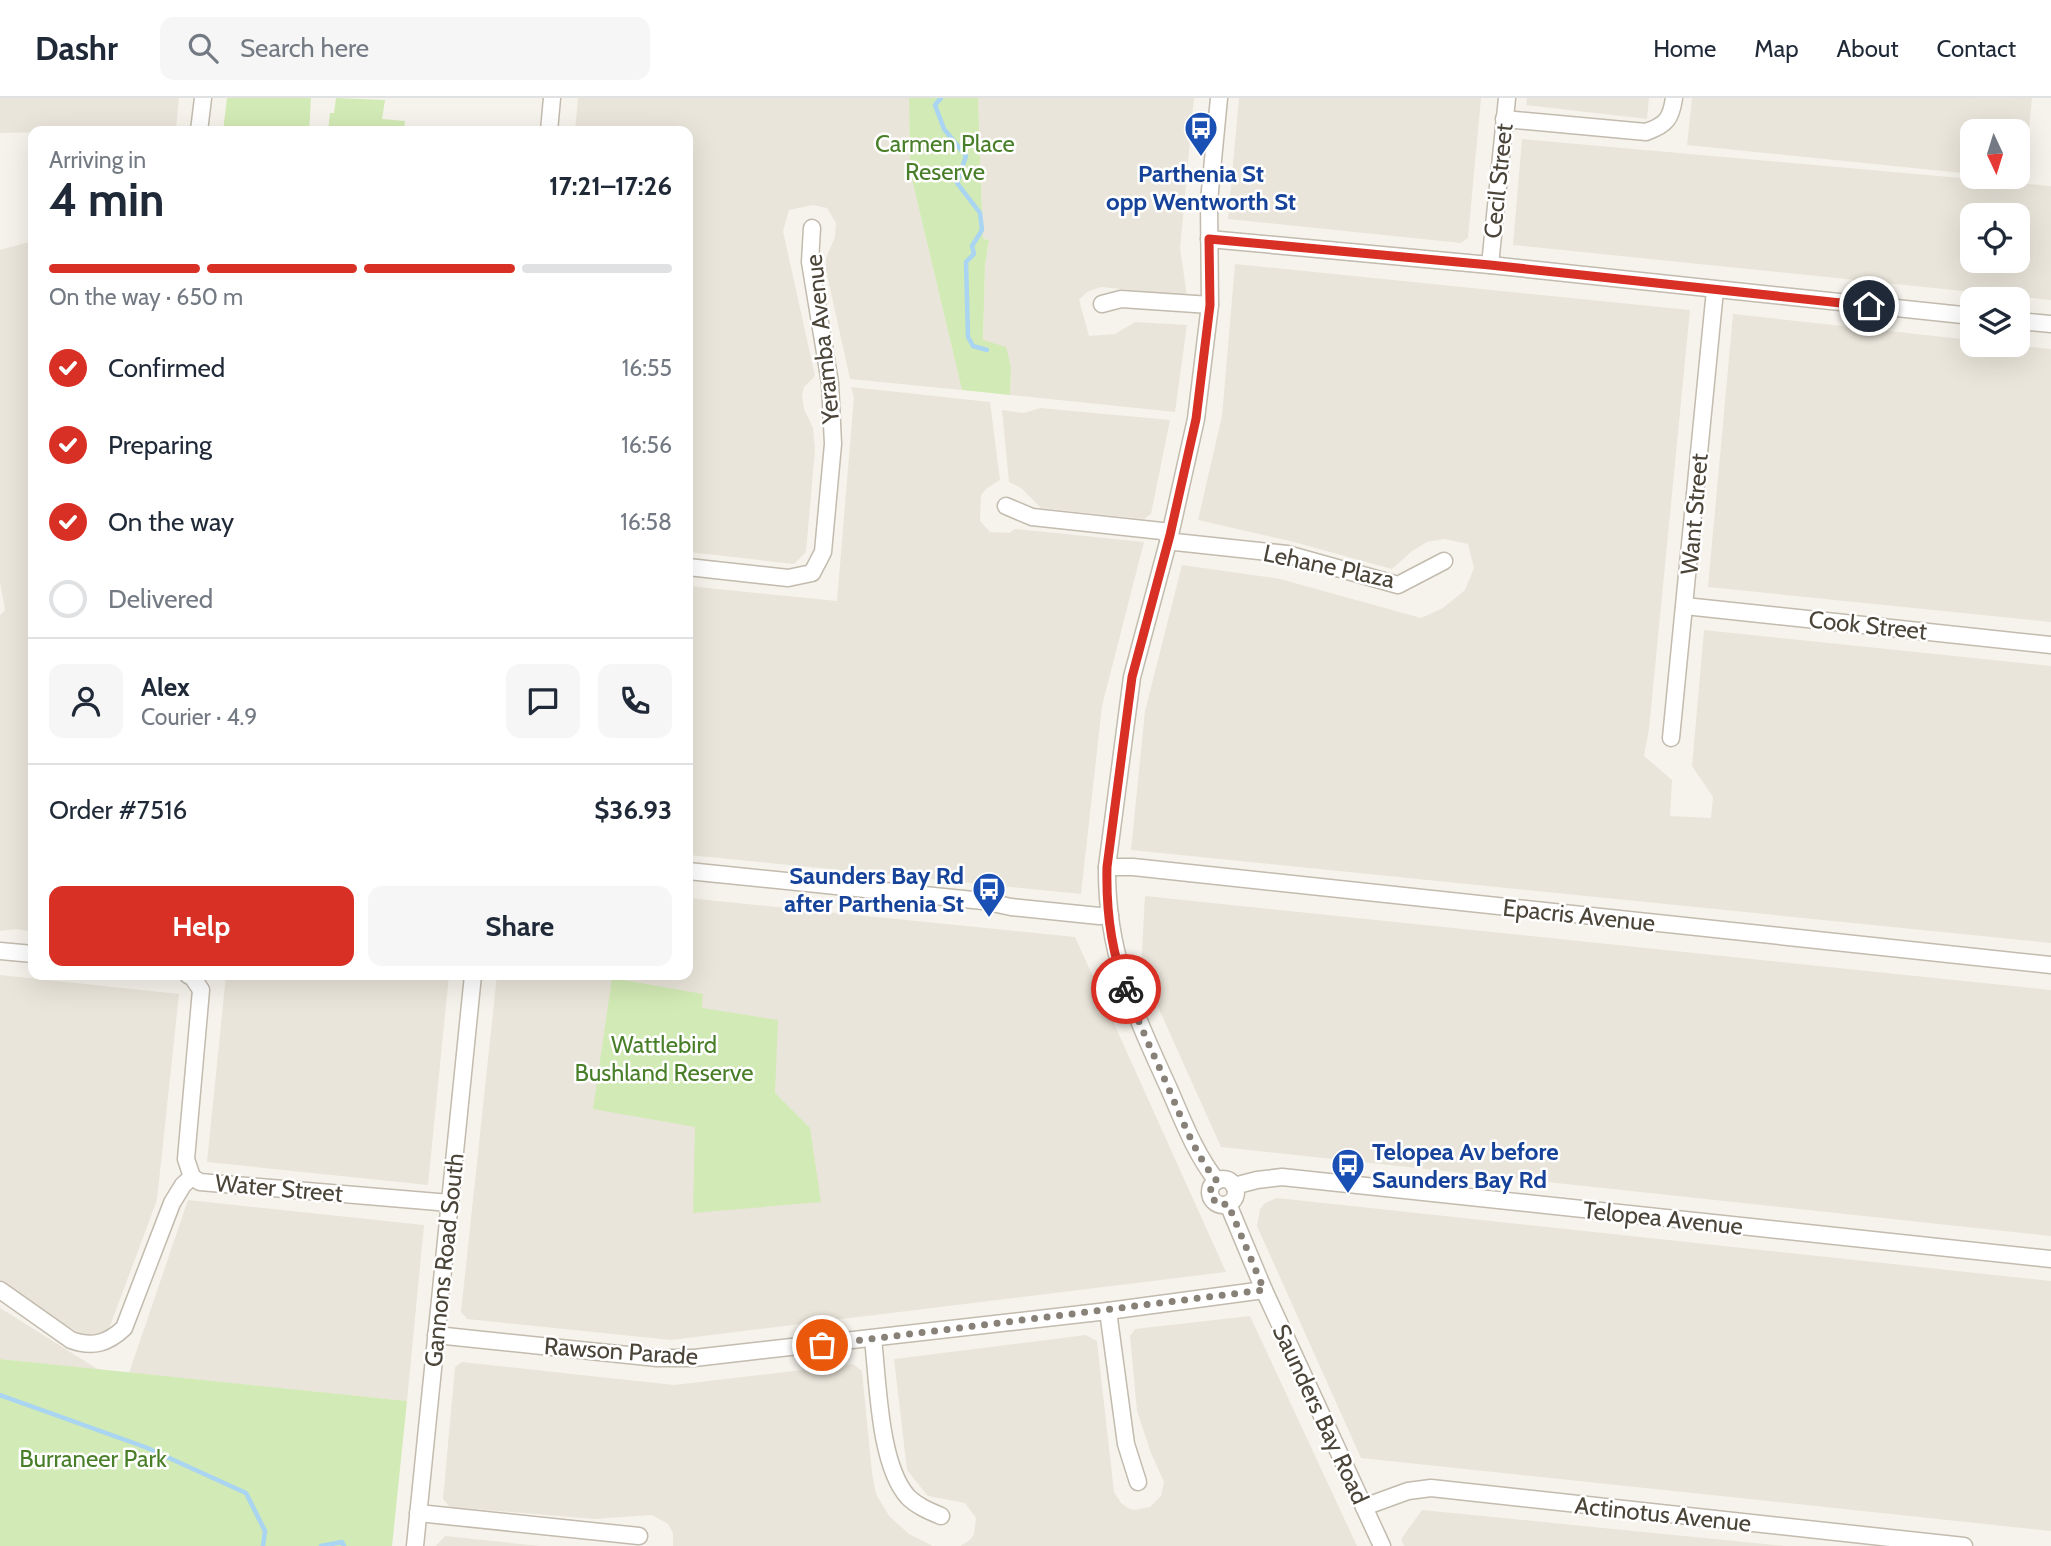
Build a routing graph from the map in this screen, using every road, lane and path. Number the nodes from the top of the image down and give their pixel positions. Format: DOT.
graph roads {
  1 [pos="203,98"];
  2 [pos="552,98"];
  3 [pos="1219,98"];
  4 [pos="1507,98"];
  5 [pos="1674,98"];
  6 [pos="1504,119"];
  7 [pos="200,126"];
  8 [pos="549,126"];
  9 [pos="812,228"];
  10 [pos="1209,239"];
  11 [pos="1490,265"];
  12 [pos="1715,290"];
  13 [pos="1102,304"];
  14 [pos="1210,305"];
  15 [pos="1960,315"];
  16 [pos="2030,322"];
  17 [pos="2051,324"];
  18 [pos="1006,506"];
  19 [pos="1170,535"];
  20 [pos="1444,561"];
  21 [pos="693,568"];
  22 [pos="1685,606"];
  23 [pos="2051,645"];
  24 [pos="1671,738"];
  25 [pos="1107,867"];
  26 [pos="693,872"];
  27 [pos="1110,915"];
  28 [pos="0,951"];
  29 [pos="28,954"];
  30 [pos="2051,965"];
  31 [pos="194,980"];
  32 [pos="472,980"];
  33 [pos="192,1177"];
  34 [pos="1217,1181"];
  35 [pos="1234,1186"];
  36 [pos="450,1203"];
  37 [pos="1228,1204"];
  38 [pos="2051,1259"];
  39 [pos="0,1290"];
  40 [pos="1264,1290"];
  41 [pos="1108,1311"];
  42 [pos="436,1335"];
  43 [pos="873,1339"];
  44 [pos="1138,1482"];
  45 [pos="1364,1507"];
  46 [pos="418,1513"];
  47 [pos="941,1516"];
  48 [pos="639,1536"];
  49 [pos="415,1546"];
  50 [pos="1382,1546"];
  51 [pos="1964,1546"];
  1 -- 7 [label="street"];
  2 -- 8 [label="street"];
  3 -- 10 [label="street"];
  4 -- 6 [label="street, Cecil Street"];
  5 -- 6 [label="street"];
  6 -- 11 [label="street, Cecil Street"];
  9 -- 21 [label="street, Yeramba Avenue"];
  10 -- 11 [label="street"];
  10 -- 14 [label="street"];
  11 -- 12 [label="street"];
  12 -- 15 [label="street"];
  12 -- 22 [label="street, Want Street"];
  13 -- 14 [label="street"];
  14 -- 19 [label="street"];
  16 -- 17 [label="street"];
  18 -- 19 [label="street, Lehane Plaza"];
  19 -- 20 [label="street, Lehane Plaza"];
  19 -- 25 [label="street"];
  22 -- 23 [label="street, Cook Street"];
  22 -- 24 [label="street, Want Street"];
  25 -- 27 [label="street"];
  25 -- 30 [label="street, Epacris Avenue"];
  26 -- 27 [label="street"];
  27 -- 34 [label="street"];
  28 -- 29 [label="street"];
  31 -- 33 [label="street, Water Street"];
  32 -- 36 [label="street, Gannons Road South"];
  33 -- 36 [label="street, Water Street"];
  33 -- 39 [label="street"];
  34 -- 35 [label="street"];
  34 -- 37 [label="street"];
  35 -- 37 [label="street"];
  35 -- 38 [label="street, Telopea Avenue"];
  36 -- 42 [label="street, Gannons Road South"];
  37 -- 40 [label="street, Saunders Bay Road"];
  40 -- 41 [label="street, Rawson Parade"];
  40 -- 45 [label="street, Saunders Bay Road"];
  41 -- 43 [label="street, Rawson Parade"];
  41 -- 44 [label="street"];
  42 -- 43 [label="street, Rawson Parade"];
  42 -- 46 [label="street, Gannons Road South"];
  43 -- 47 [label="street"];
  45 -- 50 [label="street, Saunders Bay Road"];
  45 -- 51 [label="street, Actinotus Avenue"];
  46 -- 48 [label="street"];
  46 -- 49 [label="street, Gannons Road South"];
}
